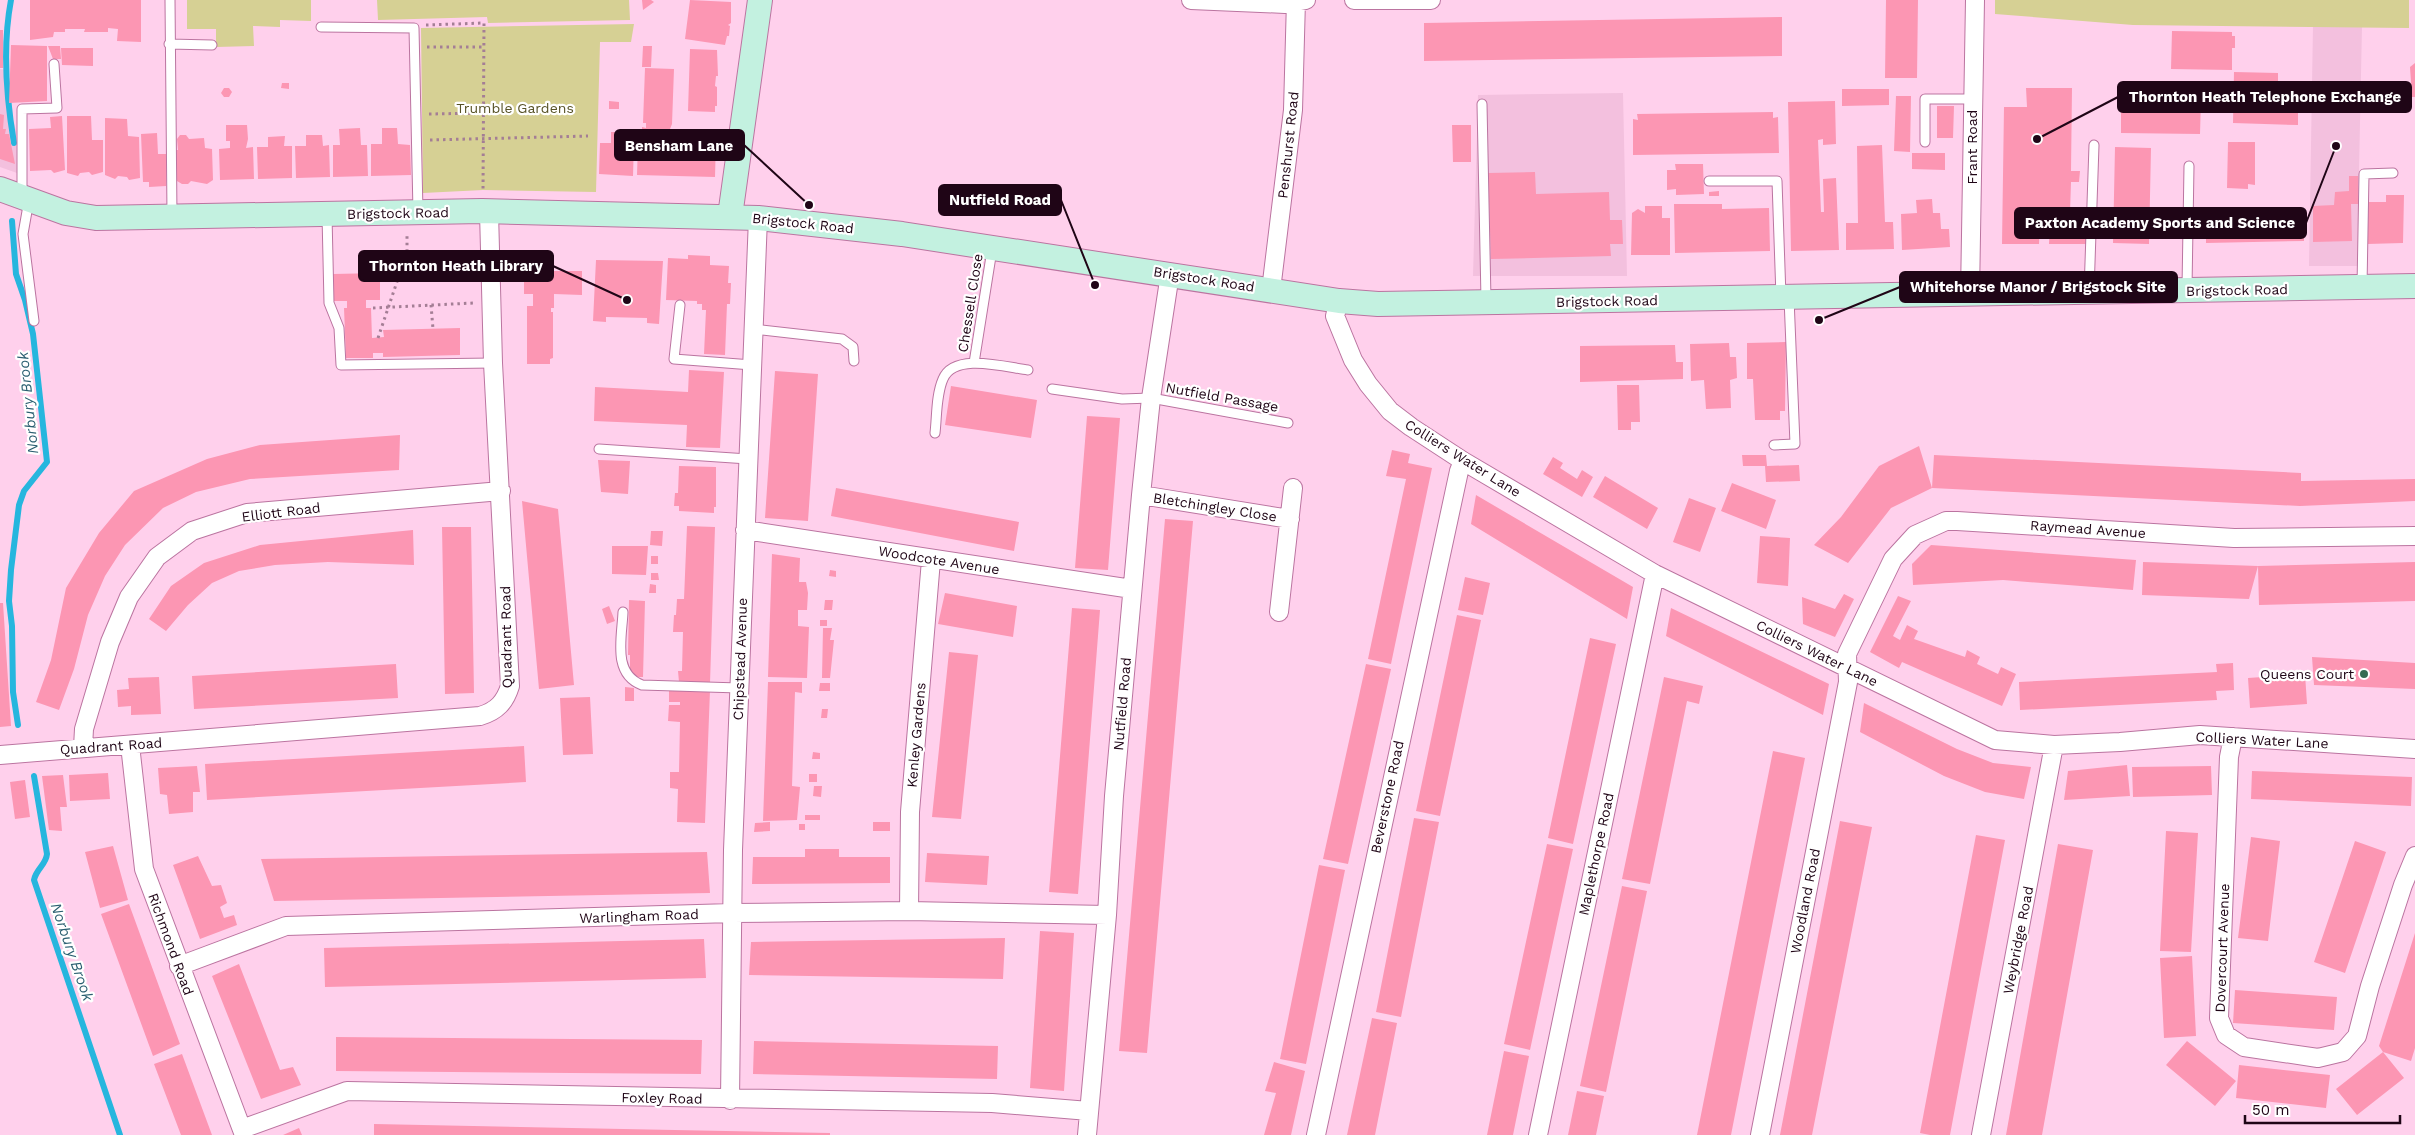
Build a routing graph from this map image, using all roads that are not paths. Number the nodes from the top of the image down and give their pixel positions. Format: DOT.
graph roads {
  1 [pos="170,0"];
  2 [pos="760,0"];
  3 [pos="1191,0"];
  4 [pos="1354,0"];
  5 [pos="1431,0"];
  6 [pos="1975,0"];
  7 [pos="1299,1"];
  8 [pos="321,26"];
  9 [pos="169,44"];
  10 [pos="212,45"];
  11 [pos="54,64"];
  12 [pos="1972,99"];
  13 [pos="1482,104"];
  14 [pos="1925,142"];
  15 [pos="2094,145"];
  16 [pos="2189,166"];
  17 [pos="2393,173"];
  18 [pos="1709,181"];
  19 [pos="0,189"];
  20 [pos="25,198"];
  21 [pos="412,212"];
  22 [pos="485,212"];
  23 [pos="327,214"];
  24 [pos="730,216"];
  25 [pos="172,218"];
  26 [pos="758,218"];
  27 [pos="992,247"];
  28 [pos="1170,274"];
  29 [pos="2415,286"];
  30 [pos="2362,287"];
  31 [pos="1270,290"];
  32 [pos="2188,291"];
  33 [pos="2089,292"];
  34 [pos="1970,294"];
  35 [pos="1785,297"];
  36 [pos="1338,301"];
  37 [pos="1486,303"];
  38 [pos="680,305"];
  39 [pos="34,321"];
  40 [pos="753,329"];
  41 [pos="854,361"];
  42 [pos="493,363"];
  43 [pos="974,363"];
  44 [pos="752,365"];
  45 [pos="1028,370"];
  46 [pos="1052,389"];
  47 [pos="1151,398"];
  48 [pos="1288,423"];
  49 [pos="935,432"];
  50 [pos="1774,445"];
  51 [pos="599,449"];
  52 [pos="748,459"];
  53 [pos="1463,461"];
  54 [pos="1293,488"];
  55 [pos="501,491"];
  56 [pos="1140,495"];
  57 [pos="1290,519"];
  58 [pos="745,530"];
  59 [pos="2415,536"];
  60 [pos="931,560"];
  61 [pos="1655,574"];
  62 [pos="1132,590"];
  63 [pos="623,612"];
  64 [pos="1279,612"];
  65 [pos="1846,667"];
  66 [pos="739,688"];
  67 [pos="2233,737"];
  68 [pos="2054,744"];
  69 [pos="130,745"];
  70 [pos="82,747"];
  71 [pos="2415,749"];
  72 [pos="0,755"];
  73 [pos="2415,856"];
  74 [pos="909,911"];
  75 [pos="732,913"];
  76 [pos="1107,915"];
  77 [pos="179,966"];
  78 [pos="730,1100"];
  79 [pos="1089,1111"];
  80 [pos="243,1132"];
  81 [pos="1087,1135"];
  82 [pos="1316,1135"];
  83 [pos="1538,1135"];
  84 [pos="1760,1135"];
  85 [pos="1981,1135"];
  1 -- 9 [label="lane"];
  2 -- 24 [label="main road"];
  3 -- 7 [label="street"];
  4 -- 5 [label="street"];
  6 -- 12 [label="street, Frant Road"];
  7 -- 31 [label="street, Penshurst Road"];
  8 -- 21 [label="lane"];
  9 -- 10 [label="lane"];
  9 -- 25 [label="lane"];
  11 -- 20 [label="lane"];
  12 -- 14 [label="lane"];
  12 -- 34 [label="street, Frant Road"];
  13 -- 37 [label="lane"];
  15 -- 33 [label="lane"];
  16 -- 32 [label="lane"];
  17 -- 30 [label="lane"];
  18 -- 35 [label="lane"];
  19 -- 20 [label="main road, Brigstock Road"];
  20 -- 25 [label="main road, Brigstock Road"];
  20 -- 39 [label="lane"];
  21 -- 22 [label="main road, Brigstock Road"];
  21 -- 23 [label="main road, Brigstock Road"];
  22 -- 24 [label="main road, Brigstock Road"];
  22 -- 42 [label="street, Quadrant Road"];
  23 -- 25 [label="main road, Brigstock Road"];
  23 -- 42 [label="lane"];
  24 -- 26 [label="main road, Brigstock Road"];
  26 -- 27 [label="main road, Brigstock Road"];
  26 -- 40 [label="street, Chipstead Avenue"];
  27 -- 28 [label="main road, Brigstock Road"];
  27 -- 43 [label="lane, Chessell Close"];
  28 -- 31 [label="main road, Brigstock Road"];
  28 -- 47 [label="street, Nutfield Road"];
  29 -- 30 [label="main road, Brigstock Road"];
  30 -- 32 [label="main road, Brigstock Road"];
  31 -- 36 [label="main road, Brigstock Road"];
  32 -- 33 [label="main road, Brigstock Road"];
  33 -- 34 [label="main road, Brigstock Road"];
  34 -- 35 [label="main road, Brigstock Road"];
  35 -- 37 [label="main road, Brigstock Road"];
  35 -- 50 [label="lane"];
  36 -- 37 [label="main road, Brigstock Road"];
  36 -- 53 [label="street, Colliers Water Lane"];
  38 -- 44 [label="lane"];
  40 -- 41 [label="lane"];
  40 -- 44 [label="street, Chipstead Avenue"];
  42 -- 55 [label="street, Quadrant Road"];
  43 -- 45 [label="lane, Chessell Close"];
  43 -- 49 [label="lane, Chessell Close"];
  44 -- 52 [label="street, Chipstead Avenue"];
  46 -- 47 [label="lane, Nutfield Passage"];
  47 -- 48 [label="lane, Nutfield Passage"];
  47 -- 56 [label="street, Nutfield Road"];
  51 -- 52 [label="lane"];
  52 -- 58 [label="street, Chipstead Avenue"];
  53 -- 61 [label="street, Colliers Water Lane"];
  53 -- 82 [label="street, Beverstone Road"];
  54 -- 57 [label="street, Bletchingley Close"];
  55 -- 69 [label="street, Quadrant Road"];
  55 -- 70 [label="street, Elliott Road"];
  56 -- 57 [label="street, Bletchingley Close"];
  56 -- 62 [label="street, Nutfield Road"];
  57 -- 64 [label="street, Bletchingley Close"];
  58 -- 60 [label="street, Woodcote Avenue"];
  58 -- 66 [label="street, Chipstead Avenue"];
  59 -- 65 [label="street, Raymead Avenue"];
  60 -- 62 [label="street, Woodcote Avenue"];
  60 -- 74 [label="street, Kenley Gardens"];
  61 -- 65 [label="street, Colliers Water Lane"];
  61 -- 83 [label="street, Maplethorpe Road"];
  62 -- 76 [label="street, Nutfield Road"];
  63 -- 66 [label="lane"];
  65 -- 68 [label="street, Colliers Water Lane"];
  65 -- 84 [label="street, Woodland Road"];
  66 -- 75 [label="street, Chipstead Avenue"];
  67 -- 68 [label="street, Colliers Water Lane"];
  67 -- 71 [label="street, Colliers Water Lane"];
  67 -- 73 [label="street, Dovercourt Avenue"];
  68 -- 85 [label="street, Weybridge Road"];
  69 -- 70 [label="street, Quadrant Road"];
  69 -- 77 [label="street, Richmond Road"];
  70 -- 72 [label="street, Quadrant Road"];
  74 -- 75 [label="street, Warlingham Road"];
  74 -- 76 [label="street, Warlingham Road"];
  75 -- 77 [label="street, Warlingham Road"];
  75 -- 78 [label="street, Chipstead Avenue"];
  76 -- 79 [label="street, Nutfield Road"];
  77 -- 80 [label="street, Richmond Road"];
  78 -- 79 [label="street, Foxley Road"];
  78 -- 80 [label="street, Foxley Road"];
  79 -- 81 [label="street, Nutfield Road"];
}
